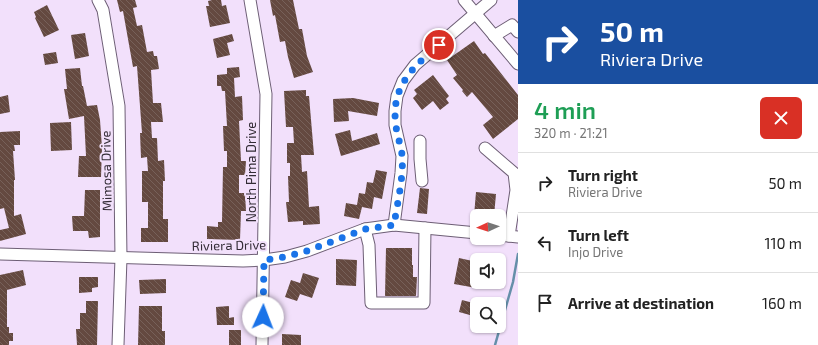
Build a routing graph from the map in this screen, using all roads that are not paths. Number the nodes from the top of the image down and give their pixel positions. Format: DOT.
graph roads {
  1 [pos="98,0"];
  2 [pos="250,0"];
  3 [pos="464,0"];
  4 [pos="491,0"];
  5 [pos="475,14"];
  6 [pos="518,32"];
  7 [pos="494,36"];
  8 [pos="518,64"];
  9 [pos="420,141"];
  10 [pos="485,148"];
  11 [pos="422,181"];
  12 [pos="394,225"];
  13 [pos="425,228"];
  14 [pos="365,229"];
  15 [pos="470,232"];
  16 [pos="508,236"];
  17 [pos="0,254"];
  18 [pos="121,258"];
  19 [pos="264,260"];
  20 [pos="118,345"];
  21 [pos="262,345"];
  1 -- 18 [label="street, Mimosa Drive"];
  2 -- 19 [label="street, North Pima Drive"];
  3 -- 5 [label="street"];
  4 -- 5 [label="street"];
  5 -- 7 [label="street"];
  5 -- 12 [label="street"];
  6 -- 7 [label="street"];
  7 -- 8 [label="street"];
  9 -- 11 [label="street"];
  10 -- 16 [label="street"];
  12 -- 13 [label="street, Riviera Drive"];
  12 -- 14 [label="street, Riviera Drive"];
  13 -- 14 [label="street"];
  13 -- 15 [label="street, Riviera Drive"];
  14 -- 19 [label="street, Riviera Drive"];
  17 -- 18 [label="street, Riviera Drive"];
  18 -- 19 [label="street, Riviera Drive"];
  18 -- 20 [label="street, Mimosa Drive"];
  19 -- 21 [label="street, North Pima Drive"];
}
